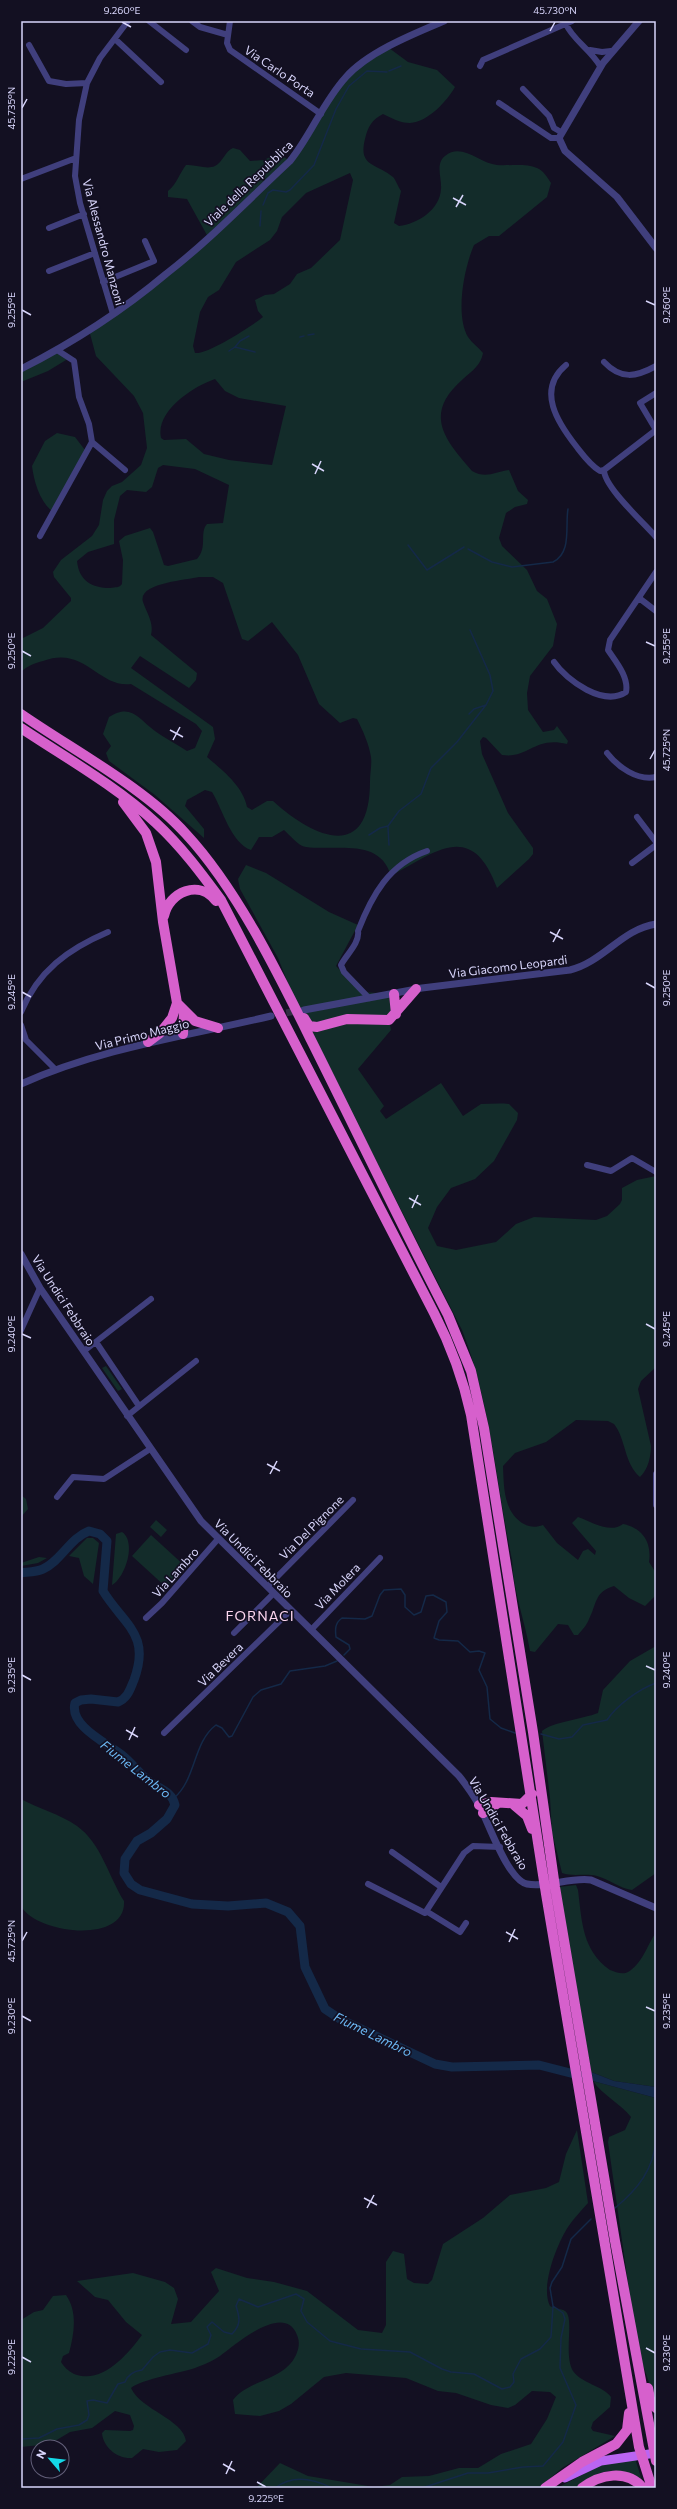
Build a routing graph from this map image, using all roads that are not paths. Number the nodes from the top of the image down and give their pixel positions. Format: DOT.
graph roads {
  1 [pos="128,21"];
  2 [pos="149,21"];
  3 [pos="192,21"];
  4 [pos="230,21"];
  5 [pos="444,21"];
  6 [pos="639,21"];
  7 [pos="569,22"];
  8 [pos="228,35"];
  9 [pos="115,40"];
  10 [pos="29,45"];
  11 [pos="186,50"];
  12 [pos="590,50"];
  13 [pos="611,51"];
  14 [pos="480,66"];
  15 [pos="600,66"];
  16 [pos="161,82"];
  17 [pos="87,83"];
  18 [pos="523,89"];
  19 [pos="499,103"];
  20 [pos="322,114"];
  21 [pos="560,135"];
  22 [pos="76,158"];
  23 [pos="21,179"];
  24 [pos="84,214"];
  25 [pos="49,228"];
  26 [pos="145,241"];
  27 [pos="656,248"];
  28 [pos="95,253"];
  29 [pos="49,271"];
  30 [pos="104,282"];
  31 [pos="113,314"];
  32 [pos="57,350"];
  33 [pos="604,362"];
  34 [pos="566,365"];
  35 [pos="656,366"];
  36 [pos="21,369"];
  37 [pos="656,393"];
  38 [pos="656,430"];
  39 [pos="92,442"];
  40 [pos="125,470"];
  41 [pos="604,470"];
  42 [pos="40,536"];
  43 [pos="656,537"];
  44 [pos="656,572"];
  45 [pos="639,598"];
  46 [pos="656,611"];
  47 [pos="554,662"];
  48 [pos="21,714"];
  49 [pos="21,728"];
  50 [pos="607,753"];
  51 [pos="656,776"];
  52 [pos="638,818"];
  53 [pos="656,843"];
  54 [pos="427,851"];
  55 [pos="632,863"];
  56 [pos="163,922"];
  57 [pos="656,924"];
  58 [pos="108,932"];
  59 [pos="270,959"];
  60 [pos="259,975"];
  61 [pos="419,988"];
  62 [pos="397,993"];
  63 [pos="369,998"];
  64 [pos="177,1003"];
  65 [pos="404,1003"];
  66 [pos="304,1010"];
  67 [pos="21,1012"];
  68 [pos="184,1012"];
  69 [pos="396,1014"];
  70 [pos="272,1016"];
  71 [pos="172,1018"];
  72 [pos="21,1025"];
  73 [pos="322,1026"];
  74 [pos="218,1028"];
  75 [pos="183,1034"];
  76 [pos="21,1035"];
  77 [pos="26,1040"];
  78 [pos="148,1042"];
  79 [pos="56,1070"];
  80 [pos="21,1084"];
  81 [pos="343,1103"];
  82 [pos="587,1165"];
  83 [pos="656,1172"];
  84 [pos="21,1254"];
  85 [pos="40,1288"];
  86 [pos="151,1299"];
  87 [pos="21,1330"];
  88 [pos="96,1342"];
  89 [pos="84,1351"];
  90 [pos="196,1361"];
  91 [pos="139,1406"];
  92 [pos="127,1416"];
  93 [pos="150,1449"];
  94 [pos="656,1474"];
  95 [pos="57,1496"];
  96 [pos="353,1500"];
  97 [pos="656,1505"];
  98 [pos="218,1539"];
  99 [pos="380,1558"];
  100 [pos="268,1586"];
  101 [pos="274,1593"];
  102 [pos="291,1610"];
  103 [pos="146,1618"];
  104 [pos="311,1630"];
  105 [pos="234,1633"];
  106 [pos="164,1733"];
  107 [pos="532,1794"];
  108 [pos="514,1805"];
  109 [pos="481,1809"];
  110 [pos="500,1847"];
  111 [pos="392,1852"];
  112 [pos="368,1884"];
  113 [pos="441,1887"];
  114 [pos="546,1894"];
  115 [pos="656,1908"];
  116 [pos="426,1911"];
  117 [pos="466,1923"];
  118 [pos="610,2270"];
  119 [pos="627,2308"];
  120 [pos="656,2408"];
  121 [pos="655,2450"];
  122 [pos="545,2488"];
  123 [pos="582,2488"];
  124 [pos="643,2488"];
  125 [pos="652,2488"];
  1 -- 9 [label="street, Via Alessandro Manzoni"];
  2 -- 11 [label="street"];
  3 -- 8 [label="street"];
  4 -- 8 [label="street, Via Carlo Porta"];
  5 -- 20 [label="street, Viale della Repubblica"];
  6 -- 13 [label="street"];
  7 -- 12 [label="street"];
  7 -- 14 [label="street"];
  8 -- 20 [label="street, Via Carlo Porta"];
  9 -- 16 [label="street"];
  9 -- 17 [label="street, Via Alessandro Manzoni"];
  10 -- 17 [label="street"];
  12 -- 13 [label="street"];
  12 -- 15 [label="street"];
  13 -- 15 [label="street"];
  15 -- 21 [label="street"];
  17 -- 22 [label="street, Via Alessandro Manzoni"];
  18 -- 21 [label="street"];
  19 -- 21 [label="street"];
  20 -- 31 [label="street, Viale della Repubblica"];
  21 -- 27 [label="street"];
  22 -- 23 [label="street"];
  22 -- 24 [label="street, Via Alessandro Manzoni"];
  24 -- 25 [label="street"];
  24 -- 28 [label="street, Via Alessandro Manzoni"];
  26 -- 30 [label="street"];
  28 -- 29 [label="street"];
  28 -- 30 [label="street, Via Alessandro Manzoni"];
  30 -- 31 [label="street, Via Alessandro Manzoni"];
  31 -- 32 [label="street, Viale della Repubblica"];
  32 -- 36 [label="street, Viale della Repubblica"];
  32 -- 39 [label="street"];
  33 -- 35 [label="street"];
  34 -- 41 [label="street"];
  37 -- 38 [label="street"];
  38 -- 41 [label="street"];
  39 -- 40 [label="street"];
  39 -- 42 [label="street"];
  41 -- 43 [label="street"];
  44 -- 45 [label="street"];
  45 -- 46 [label="street"];
  45 -- 47 [label="street"];
  48 -- 59 [label="highway"];
  49 -- 56 [label="highway"];
  49 -- 60 [label="highway"];
  50 -- 51 [label="street"];
  52 -- 53 [label="street"];
  53 -- 55 [label="street"];
  54 -- 63 [label="street"];
  56 -- 60 [label="highway"];
  56 -- 64 [label="highway"];
  57 -- 61 [label="street, Via Giacomo Leopardi"];
  58 -- 67 [label="street"];
  59 -- 73 [label="highway"];
  59 -- 81 [label="highway"];
  60 -- 107 [label="highway"];
  61 -- 62 [label="street, Via Giacomo Leopardi"];
  61 -- 65 [label="highway"];
  62 -- 63 [label="street, Via Giacomo Leopardi"];
  62 -- 65 [label="highway"];
  62 -- 69 [label="highway"];
  63 -- 66 [label="street, Via Giacomo Leopardi"];
  64 -- 68 [label="highway"];
  64 -- 71 [label="highway"];
  65 -- 69 [label="highway"];
  68 -- 74 [label="highway"];
  68 -- 75 [label="highway"];
  69 -- 73 [label="highway"];
  70 -- 74 [label="street, Via Primo Maggio"];
  71 -- 75 [label="highway"];
  71 -- 78 [label="highway"];
  72 -- 77 [label="street"];
  73 -- 81 [label="highway"];
  74 -- 75 [label="street, Via Primo Maggio"];
  75 -- 78 [label="street, Via Primo Maggio"];
  76 -- 77 [label="street"];
  77 -- 79 [label="street"];
  78 -- 79 [label="street, Via Primo Maggio"];
  79 -- 80 [label="street, Via Primo Maggio"];
  81 -- 119 [label="highway"];
  82 -- 83 [label="street"];
  84 -- 85 [label="street, Via Undici Febbraio"];
  85 -- 87 [label="street"];
  85 -- 89 [label="street, Via Undici Febbraio"];
  86 -- 88 [label="street"];
  88 -- 89 [label="street"];
  88 -- 91 [label="street"];
  89 -- 92 [label="street, Via Undici Febbraio"];
  90 -- 91 [label="street"];
  91 -- 92 [label="street"];
  92 -- 93 [label="street, Via Undici Febbraio"];
  93 -- 95 [label="street"];
  93 -- 98 [label="street, Via Undici Febbraio"];
  94 -- 97 [label="street"];
  96 -- 100 [label="street, Via Del Pignone"];
  98 -- 100 [label="street, Via Undici Febbraio"];
  98 -- 103 [label="street, Via Lambro"];
  99 -- 104 [label="street, Via Molera"];
  100 -- 101 [label="street, Via Undici Febbraio"];
  101 -- 102 [label="street, Via Undici Febbraio"];
  101 -- 105 [label="street"];
  102 -- 104 [label="street, Via Undici Febbraio"];
  102 -- 106 [label="street, Via Bevera"];
  104 -- 109 [label="street, Via Undici Febbraio"];
  107 -- 108 [label="highway"];
  107 -- 114 [label="highway"];
  108 -- 109 [label="highway"];
  108 -- 114 [label="highway"];
  109 -- 110 [label="street, Via Undici Febbraio"];
  110 -- 113 [label="street"];
  110 -- 115 [label="street, Via Undici Febbraio"];
  111 -- 113 [label="street"];
  112 -- 116 [label="street"];
  113 -- 116 [label="street"];
  114 -- 118 [label="highway"];
  116 -- 117 [label="street"];
  118 -- 122 [label="highway"];
  118 -- 125 [label="highway"];
  119 -- 120 [label="highway"];
  119 -- 121 [label="highway"];
  121 -- 122 [label="main road"];
  123 -- 124 [label="highway"];
}
